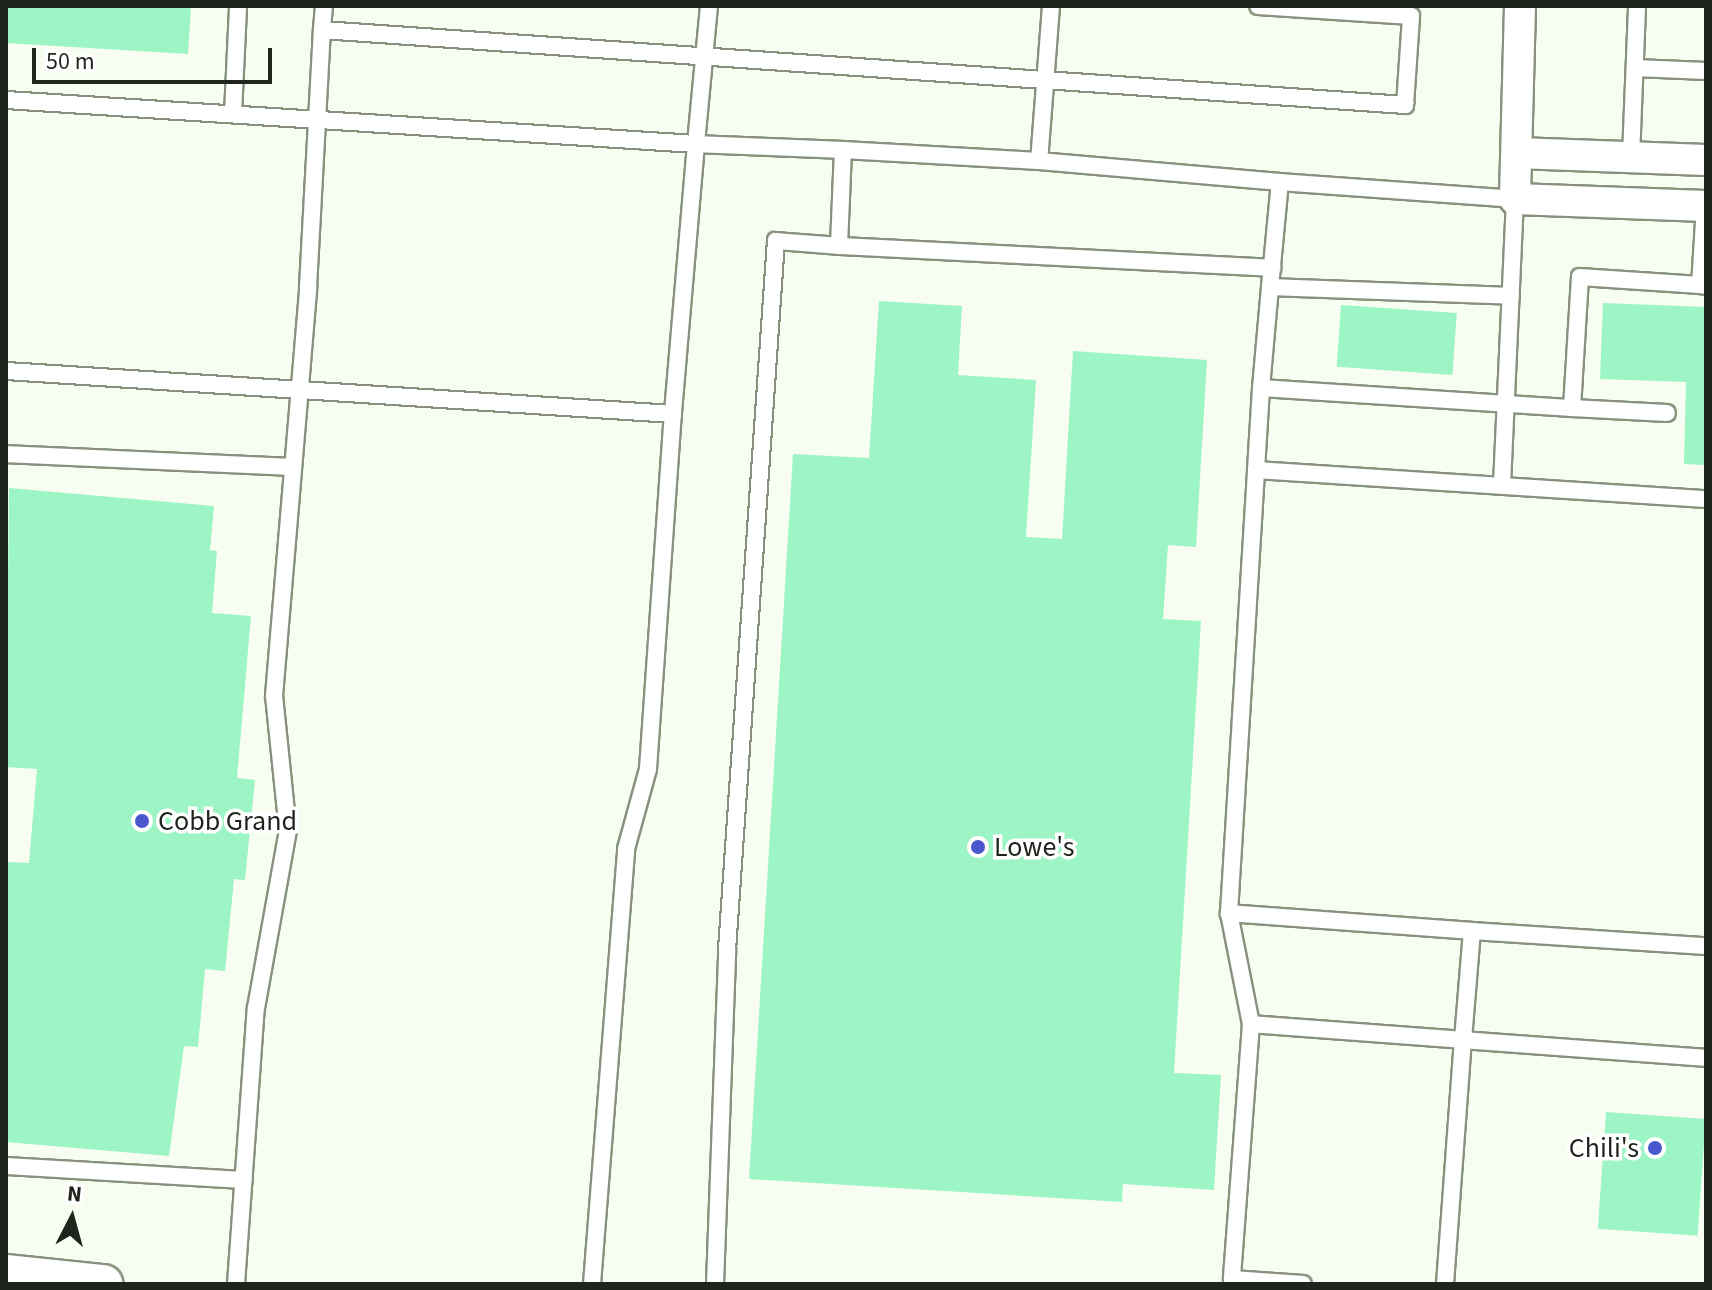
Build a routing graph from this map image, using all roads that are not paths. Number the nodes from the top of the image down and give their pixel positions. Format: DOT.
graph roads {
  1 [pos="238,6"];
  2 [pos="324,6"];
  3 [pos="709,6"];
  4 [pos="1051,6"];
  5 [pos="1258,6"];
  6 [pos="1520,6"];
  7 [pos="1637,6"];
  8 [pos="322,30"];
  9 [pos="706,56"];
  10 [pos="1635,68"];
  11 [pos="1706,71"];
  12 [pos="1045,80"];
  13 [pos="6,100"];
  14 [pos="233,114"];
  15 [pos="318,120"];
  16 [pos="696,144"];
  17 [pos="843,150"];
  18 [pos="1517,153"];
  19 [pos="1631,157"];
  20 [pos="1706,160"];
  21 [pos="1039,161"];
  22 [pos="1280,182"];
  23 [pos="1515,199"];
  24 [pos="1705,206"];
  25 [pos="839,246"];
  26 [pos="1272,268"];
  27 [pos="1703,285"];
  28 [pos="1270,287"];
  29 [pos="1511,296"];
  30 [pos="6,371"];
  31 [pos="1261,388"];
  32 [pos="297,390"];
  33 [pos="1507,403"];
  34 [pos="1572,408"];
  35 [pos="1667,413"];
  36 [pos="673,414"];
  37 [pos="6,454"];
  38 [pos="291,467"];
  39 [pos="1256,470"];
  40 [pos="1502,486"];
  41 [pos="1706,499"];
  42 [pos="1229,913"];
  43 [pos="1472,931"];
  44 [pos="1706,946"];
  45 [pos="1251,1024"];
  46 [pos="1463,1040"];
  47 [pos="1706,1058"];
  48 [pos="6,1166"];
  49 [pos="244,1180"];
  50 [pos="6,1274"];
  51 [pos="1232,1281"];
  52 [pos="103,1284"];
  53 [pos="236,1284"];
  54 [pos="592,1284"];
  55 [pos="715,1284"];
  56 [pos="1303,1284"];
  57 [pos="1445,1284"];
  1 -- 14 [label="lane"];
  2 -- 8 [label="lane"];
  3 -- 9 [label="lane"];
  4 -- 12 [label="lane"];
  5 -- 12 [label="lane"];
  6 -- 18 [label="street"];
  7 -- 10 [label="lane"];
  8 -- 9 [label="lane"];
  8 -- 15 [label="lane"];
  9 -- 12 [label="lane"];
  9 -- 16 [label="lane"];
  10 -- 11 [label="lane"];
  10 -- 19 [label="lane"];
  12 -- 21 [label="lane"];
  13 -- 14 [label="lane"];
  14 -- 15 [label="lane"];
  15 -- 16 [label="lane"];
  15 -- 32 [label="lane"];
  16 -- 17 [label="lane"];
  16 -- 36 [label="lane"];
  17 -- 21 [label="lane"];
  17 -- 25 [label="lane"];
  18 -- 19 [label="street"];
  18 -- 23 [label="street"];
  19 -- 20 [label="street"];
  21 -- 22 [label="lane"];
  22 -- 23 [label="lane"];
  22 -- 26 [label="lane"];
  23 -- 24 [label="street"];
  23 -- 29 [label="lane"];
  24 -- 27 [label="lane"];
  25 -- 26 [label="lane"];
  25 -- 55 [label="lane"];
  26 -- 28 [label="lane"];
  27 -- 34 [label="lane"];
  28 -- 29 [label="lane"];
  28 -- 31 [label="lane"];
  29 -- 33 [label="lane"];
  30 -- 32 [label="lane"];
  31 -- 33 [label="lane"];
  31 -- 39 [label="lane"];
  32 -- 36 [label="lane"];
  32 -- 38 [label="lane"];
  33 -- 34 [label="lane"];
  33 -- 40 [label="lane"];
  34 -- 35 [label="lane"];
  36 -- 54 [label="lane"];
  37 -- 38 [label="lane"];
  38 -- 49 [label="lane"];
  39 -- 40 [label="lane"];
  39 -- 42 [label="lane"];
  40 -- 41 [label="lane"];
  42 -- 43 [label="lane"];
  42 -- 45 [label="lane"];
  43 -- 44 [label="lane"];
  43 -- 46 [label="lane"];
  45 -- 46 [label="lane"];
  45 -- 51 [label="lane"];
  46 -- 47 [label="lane"];
  46 -- 57 [label="lane"];
  48 -- 49 [label="lane"];
  49 -- 53 [label="lane"];
  50 -- 52 [label="street"];
  51 -- 56 [label="lane"];
}
